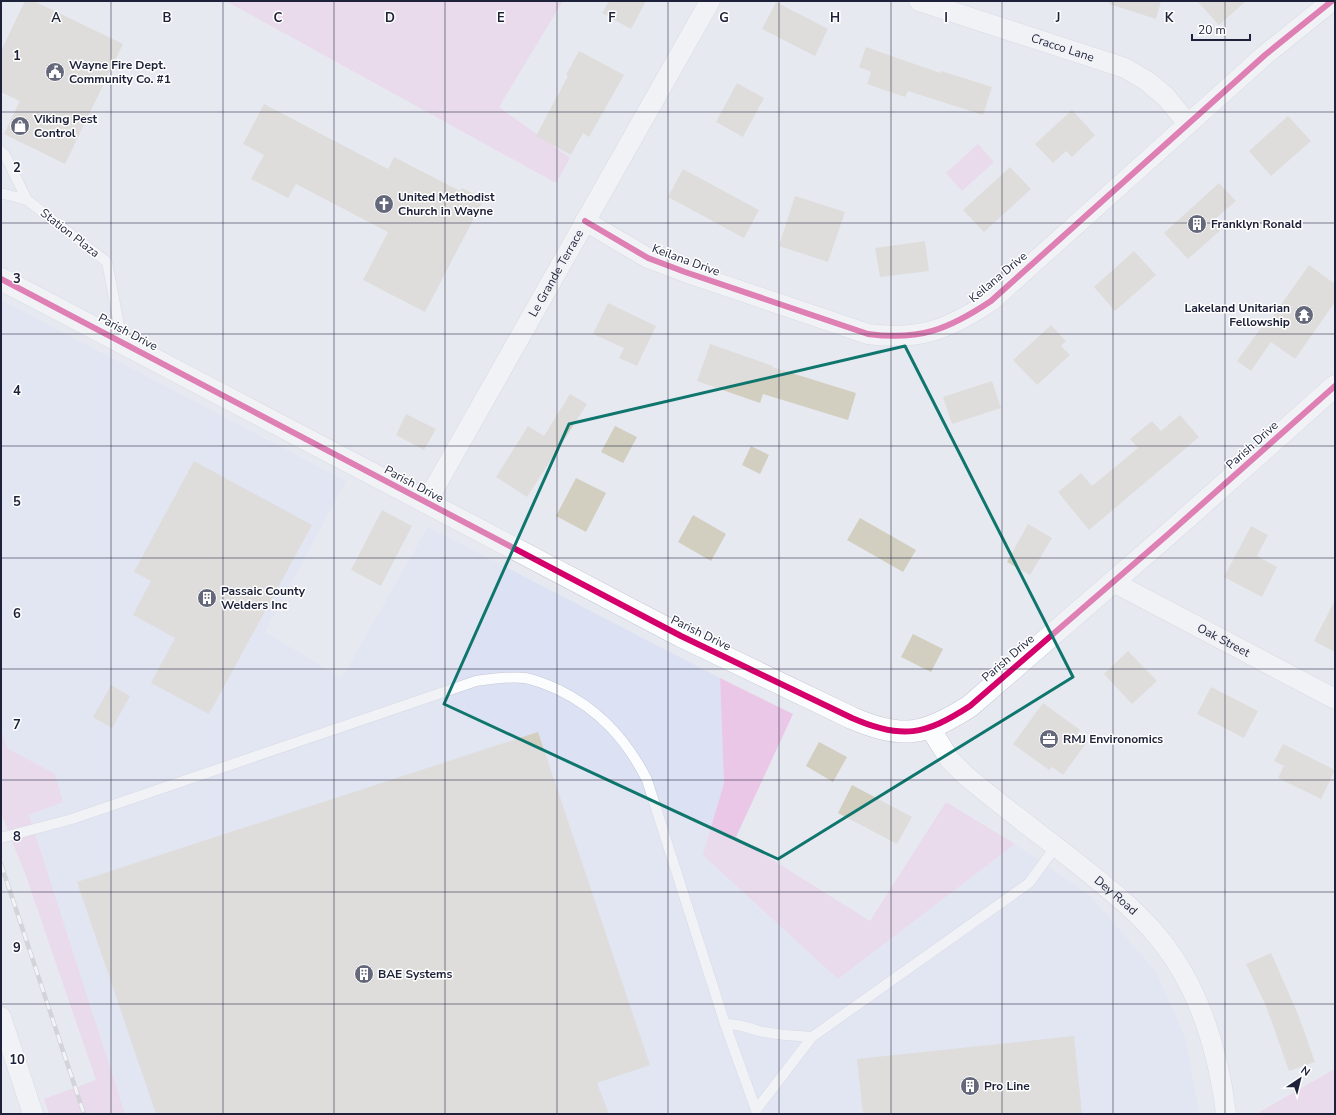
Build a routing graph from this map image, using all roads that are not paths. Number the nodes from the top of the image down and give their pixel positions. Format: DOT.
graph roads {
  1 [pos="710,1"];
  2 [pos="919,1"];
  3 [pos="1332,1"];
  4 [pos="1188,124"];
  5 [pos="1,152"];
  6 [pos="1,193"];
  7 [pos="27,200"];
  8 [pos="585,221"];
  9 [pos="1,279"];
  10 [pos="122,341"];
  11 [pos="1335,386"];
  12 [pos="426,503"];
  13 [pos="1113,582"];
  14 [pos="1335,699"];
  15 [pos="930,728"];
  16 [pos="1,838"];
  17 [pos="1056,846"];
  18 [pos="1,1017"];
  19 [pos="725,1024"];
  20 [pos="812,1036"];
  21 [pos="33,1114"];
  22 [pos="1226,1114"];
  1 -- 8 [label="street, Le Grande Terrace"];
  2 -- 4 [label="street, Cracco Lane"];
  3 -- 4 [label="street, Keilana Drive"];
  4 -- 8 [label="street, Keilana Drive"];
  5 -- 7 [label="lane, Station Plaza"];
  6 -- 7 [label="lane, Station Plaza"];
  7 -- 10 [label="lane, Station Plaza"];
  8 -- 12 [label="street, Le Grande Terrace"];
  9 -- 10 [label="street, Parish Drive"];
  10 -- 12 [label="street, Parish Drive"];
  11 -- 13 [label="street, Parish Drive"];
  12 -- 15 [label="street, Parish Drive"];
  13 -- 14 [label="street, Oak Street"];
  13 -- 15 [label="street, Parish Drive"];
  15 -- 17 [label="street, Dey Road"];
  16 -- 19 [label="lane"];
  17 -- 20 [label="lane"];
  17 -- 22 [label="street, Dey Road"];
  18 -- 21 [label="street"];
  19 -- 20 [label="lane"];
  19 -- 20 [label="lane"];
}
